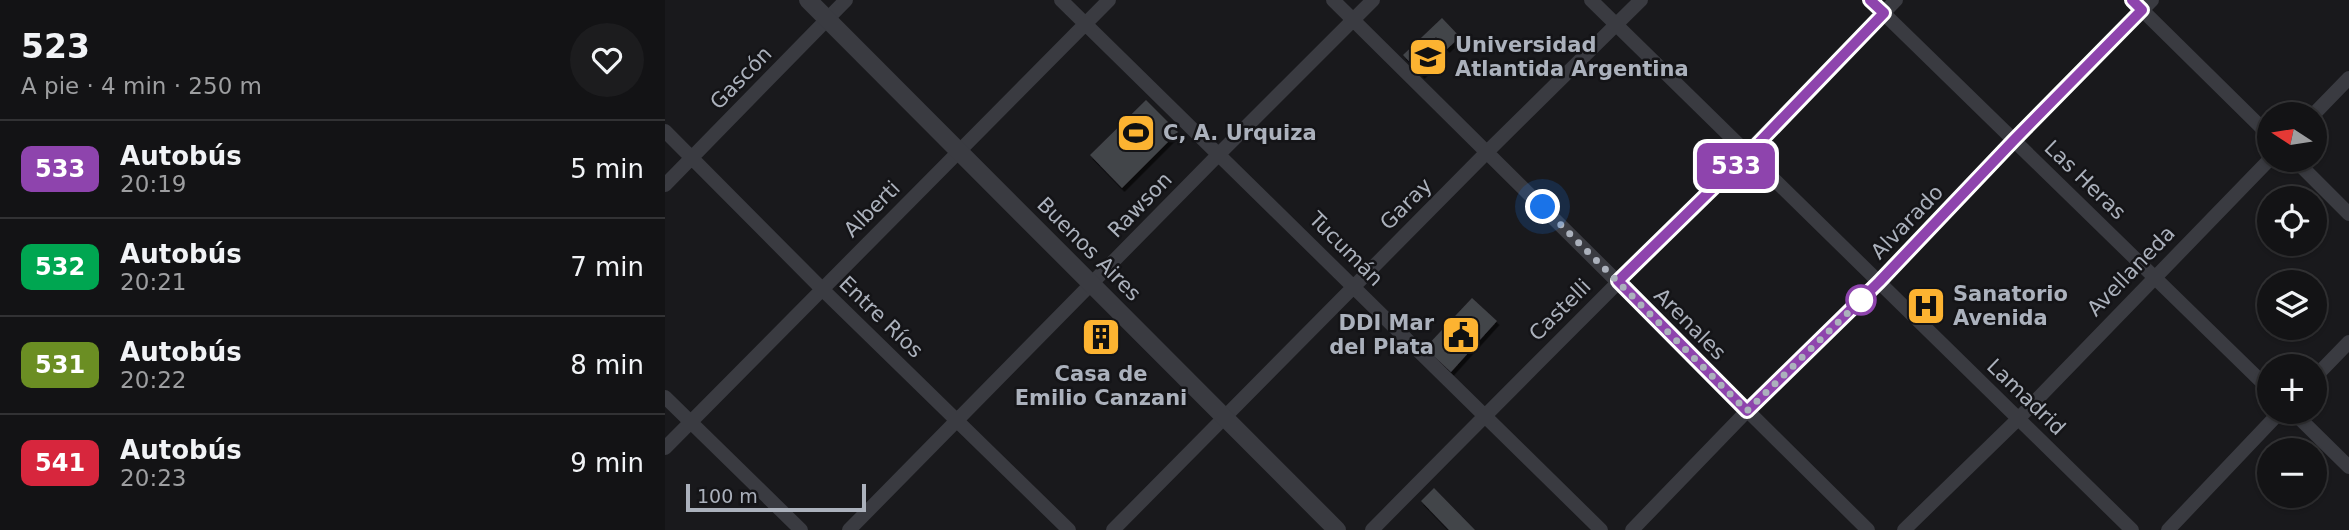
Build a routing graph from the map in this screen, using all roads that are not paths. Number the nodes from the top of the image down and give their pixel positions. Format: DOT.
graph roads {
  1 [pos="808,0"];
  2 [pos="846,0"];
  3 [pos="1061,0"];
  4 [pos="1109,0"];
  5 [pos="1333,0"];
  6 [pos="1373,0"];
  7 [pos="1591,0"];
  8 [pos="1641,0"];
  9 [pos="1870,0"];
  10 [pos="1896,0"];
  11 [pos="2142,4"];
  12 [pos="1884,13"];
  13 [pos="827,19"];
  14 [pos="1353,20"];
  15 [pos="1085,24"];
  16 [pos="1617,25"];
  17 [pos="2349,78"];
  18 [pos="2326,102"];
  19 [pos="2257,123"];
  20 [pos="665,131"];
  21 [pos="2014,140"];
  22 [pos="959,152"];
  23 [pos="1487,152"];
  24 [pos="1219,154"];
  25 [pos="1748,154"];
  26 [pos="692,158"];
  27 [pos="2257,172"];
  28 [pos="2307,172"];
  29 [pos="665,185"];
  30 [pos="2349,214"];
  31 [pos="2154,276"];
  32 [pos="1618,281"];
  33 [pos="1879,282"];
  34 [pos="1092,284"];
  35 [pos="1354,286"];
  36 [pos="821,288"];
  37 [pos="2349,342"];
  38 [pos="2327,364"];
  39 [pos="2257,377"];
  40 [pos="665,397"];
  41 [pos="1747,411"];
  42 [pos="1485,415"];
  43 [pos="1225,418"];
  44 [pos="2018,419"];
  45 [pos="957,421"];
  46 [pos="691,422"];
  47 [pos="2269,424"];
  48 [pos="2305,424"];
  49 [pos="665,448"];
  50 [pos="2349,467"];
  51 [pos="801,530"];
  52 [pos="849,530"];
  53 [pos="1069,530"];
  54 [pos="1113,530"];
  55 [pos="1337,530"];
  56 [pos="1372,530"];
  57 [pos="1601,530"];
  58 [pos="1632,530"];
  59 [pos="1868,530"];
  60 [pos="1904,530"];
  61 [pos="2131,530"];
  62 [pos="2168,530"];
  1 -- 13 [label="street, Buenos Aires"];
  2 -- 13 [label="street, Gascón"];
  3 -- 15 [label="street, Tucumán"];
  4 -- 15 [label="street, Alberti"];
  5 -- 14 [label="street, Arenales"];
  6 -- 14 [label="street, Rawson"];
  7 -- 16 [label="street, Lamadrid"];
  8 -- 16 [label="street, Garay"];
  9 -- 12 [label="street, Las Heras"];
  10 -- 12 [label="street, Castelli"];
  11 -- 19 [label="street"];
  11 -- 21 [label="street, Alvarado"];
  12 -- 21 [label="street, Las Heras"];
  12 -- 25 [label="street, Castelli"];
  13 -- 22 [label="street, Buenos Aires"];
  13 -- 26 [label="street, Gascón"];
  14 -- 23 [label="street, Arenales"];
  14 -- 24 [label="street, Rawson"];
  15 -- 22 [label="street, Alberti"];
  15 -- 24 [label="street, Tucumán"];
  16 -- 23 [label="street, Garay"];
  16 -- 25 [label="street, Lamadrid"];
  17 -- 18 [label="street"];
  20 -- 26 [label="street, Entre Ríos"];
  21 -- 31 [label="street, Las Heras"];
  21 -- 33 [label="street, Alvarado"];
  22 -- 34 [label="street, Buenos Aires"];
  22 -- 36 [label="street, Alberti"];
  23 -- 32 [label="street, Arenales"];
  23 -- 35 [label="street, Garay"];
  24 -- 34 [label="street, Rawson"];
  24 -- 35 [label="street, Tucumán"];
  25 -- 32 [label="street, Castelli"];
  25 -- 33 [label="street, Lamadrid"];
  26 -- 29 [label="street, Gascón"];
  26 -- 36 [label="street, Entre Ríos"];
  27 -- 31 [label="street, Avellaneda"];
  28 -- 30 [label="street"];
  31 -- 39 [label="street, Las Heras"];
  31 -- 44 [label="street, Avellaneda"];
  32 -- 41 [label="street, Arenales"];
  32 -- 42 [label="street, Castelli"];
  33 -- 41 [label="street, Alvarado"];
  33 -- 44 [label="street, Lamadrid"];
  34 -- 43 [label="street, Buenos Aires"];
  34 -- 45 [label="street, Rawson"];
  35 -- 42 [label="street, Tucumán"];
  35 -- 43 [label="street, Garay"];
  36 -- 45 [label="street, Entre Ríos"];
  36 -- 46 [label="street, Alberti"];
  37 -- 38 [label="street"];
  40 -- 46 [label="street"];
  41 -- 58 [label="street, Alvarado"];
  41 -- 59 [label="street, Arenales"];
  42 -- 56 [label="street, Castelli"];
  42 -- 57 [label="street, Tucumán"];
  43 -- 54 [label="street, Garay"];
  43 -- 55 [label="street, Buenos Aires"];
  44 -- 60 [label="street, Avellaneda"];
  44 -- 61 [label="street, Lamadrid"];
  45 -- 52 [label="street, Rawson"];
  45 -- 53 [label="street, Entre Ríos"];
  46 -- 49 [label="street, Alberti"];
  46 -- 51 [label="street"];
  47 -- 62 [label="street"];
  48 -- 50 [label="street"];
}
